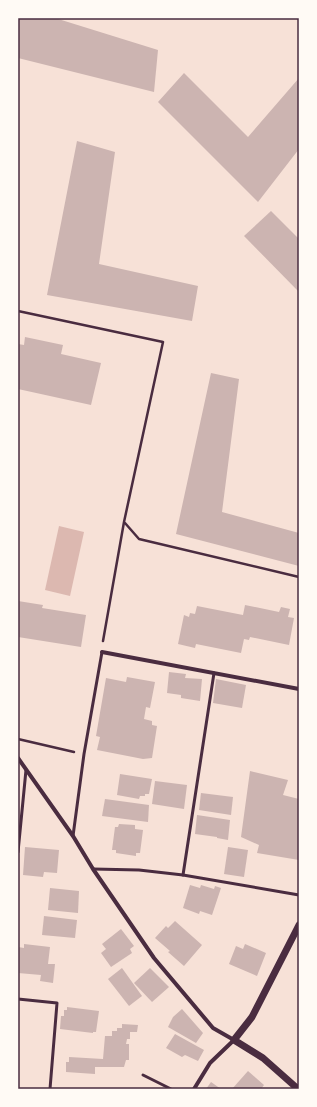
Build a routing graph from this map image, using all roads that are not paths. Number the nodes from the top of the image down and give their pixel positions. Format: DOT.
graph roads {
  1 [pos="102,652"];
  2 [pos="214,673"];
  3 [pos="299,689"];
  4 [pos="18,758"];
  5 [pos="26,770"];
  6 [pos="19,822"];
  7 [pos="73,836"];
  8 [pos="18,852"];
  9 [pos="93,869"];
  10 [pos="183,875"];
  11 [pos="299,895"];
  12 [pos="299,925"];
  13 [pos="18,999"];
  14 [pos="234,1040"];
  15 [pos="143,1075"];
  16 [pos="50,1089"];
  17 [pos="171,1089"];
  18 [pos="194,1089"];
  19 [pos="298,1089"];
  1 -- 2 [label="street"];
  1 -- 7 [label="lane"];
  2 -- 3 [label="street"];
  2 -- 10 [label="lane"];
  4 -- 5 [label="street"];
  5 -- 6 [label="lane"];
  5 -- 7 [label="street"];
  6 -- 8 [label="lane"];
  7 -- 9 [label="street"];
  9 -- 10 [label="lane"];
  9 -- 14 [label="street"];
  10 -- 11 [label="lane"];
  12 -- 14 [label="street"];
  13 -- 16 [label="lane"];
  14 -- 18 [label="street"];
  14 -- 19 [label="street"];
  15 -- 17 [label="lane"];
}
